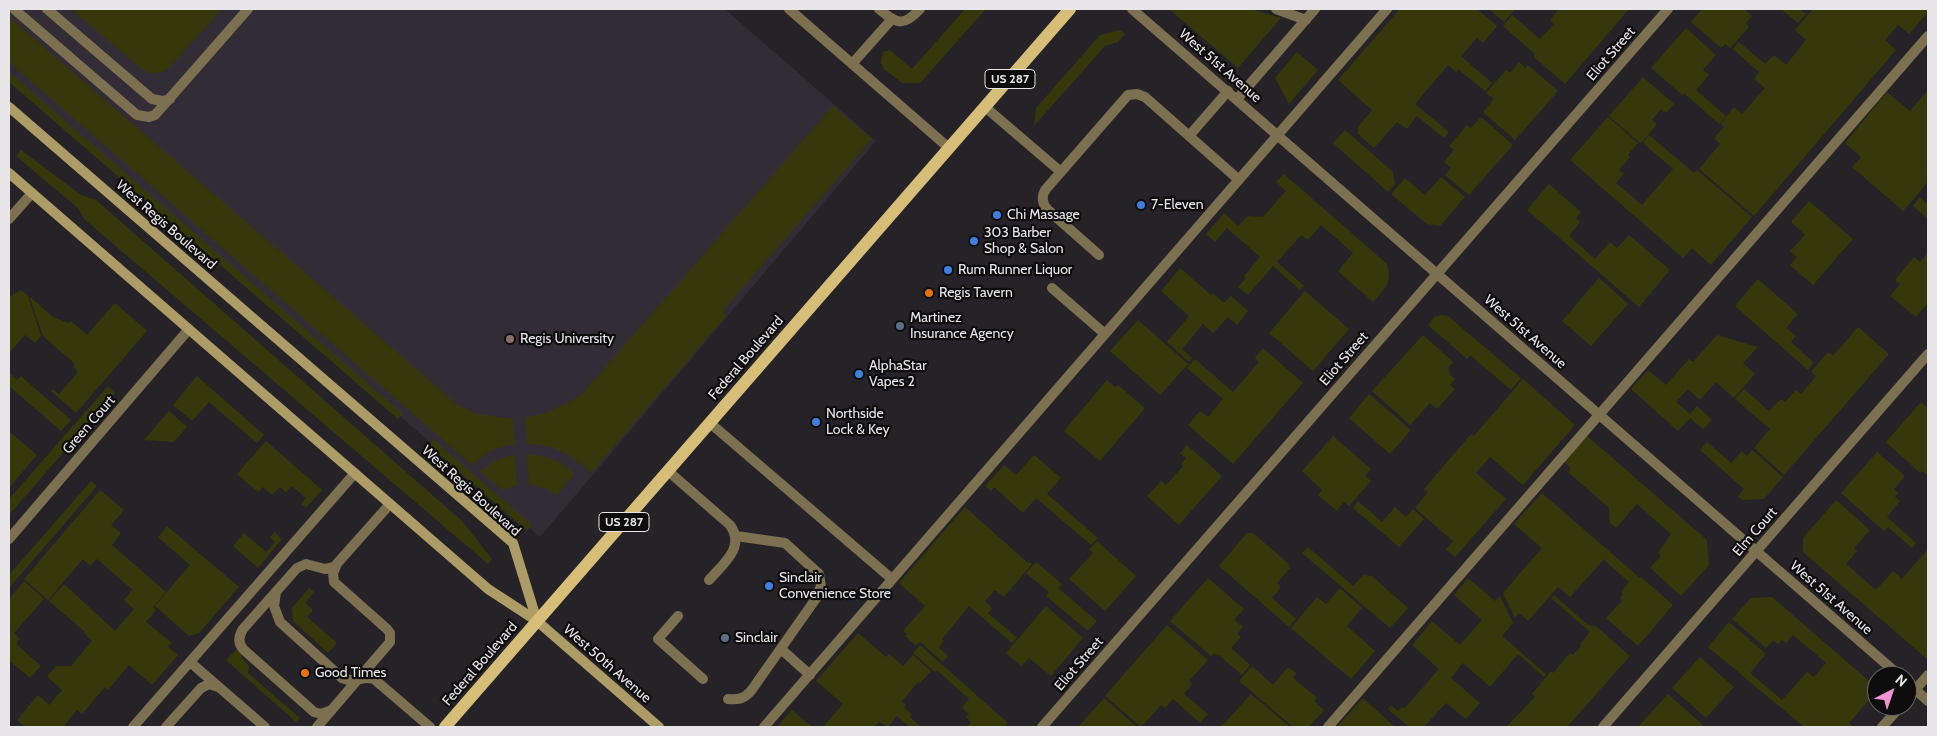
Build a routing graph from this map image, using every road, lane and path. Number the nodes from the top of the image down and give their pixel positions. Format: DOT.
graph roads {
  1 [pos="14,9"];
  2 [pos="47,9"];
  3 [pos="248,9"];
  4 [pos="789,9"];
  5 [pos="879,9"];
  6 [pos="920,9"];
  7 [pos="1070,9"];
  8 [pos="1132,9"];
  9 [pos="1276,9"];
  10 [pos="1315,9"];
  11 [pos="1388,9"];
  12 [pos="1668,9"];
  13 [pos="891,20"];
  14 [pos="1306,20"];
  15 [pos="1928,36"];
  16 [pos="852,64"];
  17 [pos="1228,92"];
  18 [pos="170,99"];
  19 [pos="1237,99"];
  20 [pos="9,107"];
  21 [pos="985,107"];
  22 [pos="1278,135"];
  23 [pos="1189,136"];
  24 [pos="949,148"];
  25 [pos="1060,172"];
  26 [pos="9,173"];
  27 [pos="1239,180"];
  28 [pos="32,193"];
  29 [pos="9,219"];
  30 [pos="1098,255"];
  31 [pos="1437,274"];
  32 [pos="1052,288"];
  33 [pos="189,330"];
  34 [pos="1106,334"];
  35 [pos="1928,354"];
  36 [pos="1599,415"];
  37 [pos="710,423"];
  38 [pos="668,472"];
  39 [pos="355,473"];
  40 [pos="390,504"];
  41 [pos="736,536"];
  42 [pos="9,539"];
  43 [pos="1756,551"];
  44 [pos="337,564"];
  45 [pos="317,566"];
  46 [pos="892,579"];
  47 [pos="709,580"];
  48 [pos="338,585"];
  49 [pos="278,589"];
  50 [pos="678,616"];
  51 [pos="537,621"];
  52 [pos="780,649"];
  53 [pos="376,660"];
  54 [pos="190,662"];
  55 [pos="1888,666"];
  56 [pos="810,675"];
  57 [pos="1928,675"];
  58 [pos="342,678"];
  59 [pos="703,679"];
  60 [pos="358,680"];
  61 [pos="377,681"];
  62 [pos="221,689"];
  63 [pos="1917,689"];
  64 [pos="1917,691"];
  65 [pos="344,696"];
  66 [pos="728,699"];
  67 [pos="1928,700"];
  68 [pos="332,710"];
  69 [pos="314,712"];
  70 [pos="1892,716"];
  71 [pos="132,727"];
  72 [pos="166,727"];
  73 [pos="265,727"];
  74 [pos="316,727"];
  75 [pos="430,727"];
  76 [pos="445,727"];
  77 [pos="659,727"];
  78 [pos="764,727"];
  79 [pos="1042,727"];
  80 [pos="1328,727"];
  81 [pos="1603,727"];
  82 [pos="1882,727"];
  1 -- 18 [label="street"];
  2 -- 18 [label="street"];
  3 -- 18 [label="street"];
  4 -- 16 [label="street"];
  5 -- 13 [label="street"];
  6 -- 13 [label="street"];
  7 -- 21 [label="main road, Federal Boulevard / US 287"];
  8 -- 17 [label="street, West 51st Avenue"];
  9 -- 14 [label="street"];
  10 -- 14 [label="street"];
  11 -- 22 [label="street"];
  12 -- 31 [label="street, Eliot Street"];
  13 -- 16 [label="street"];
  14 -- 19 [label="street"];
  15 -- 36 [label="street"];
  16 -- 24 [label="street"];
  17 -- 19 [label="street, West 51st Avenue"];
  17 -- 23 [label="street"];
  19 -- 22 [label="street, West 51st Avenue"];
  20 -- 51 [label="street, West Regis Boulevard"];
  21 -- 24 [label="main road, Federal Boulevard / US 287"];
  21 -- 25 [label="street"];
  22 -- 27 [label="street"];
  22 -- 31 [label="street, West 51st Avenue"];
  23 -- 25 [label="street"];
  23 -- 27 [label="street"];
  24 -- 37 [label="main road, Federal Boulevard / US 287"];
  25 -- 30 [label="street"];
  26 -- 28 [label="street"];
  27 -- 34 [label="street"];
  28 -- 29 [label="street"];
  28 -- 33 [label="street"];
  31 -- 36 [label="street, West 51st Avenue"];
  31 -- 79 [label="street, Eliot Street"];
  32 -- 34 [label="street"];
  33 -- 39 [label="street"];
  33 -- 42 [label="street, Green Court"];
  34 -- 46 [label="street"];
  35 -- 43 [label="street, Elm Court"];
  36 -- 43 [label="street, West 51st Avenue"];
  36 -- 80 [label="street"];
  37 -- 38 [label="main road, Federal Boulevard / US 287"];
  37 -- 46 [label="street"];
  38 -- 41 [label="street"];
  38 -- 51 [label="main road, Federal Boulevard / US 287"];
  39 -- 40 [label="street"];
  39 -- 54 [label="street"];
  40 -- 44 [label="street"];
  40 -- 51 [label="street"];
  41 -- 47 [label="street"];
  41 -- 52 [label="street"];
  43 -- 55 [label="street, West 51st Avenue"];
  43 -- 81 [label="street, Elm Court"];
  44 -- 45 [label="street"];
  44 -- 48 [label="street"];
  45 -- 48 [label="street"];
  45 -- 49 [label="street"];
  46 -- 56 [label="street"];
  48 -- 53 [label="street"];
  49 -- 58 [label="street"];
  49 -- 69 [label="street"];
  50 -- 59 [label="street"];
  51 -- 76 [label="main road, Federal Boulevard / US 287"];
  51 -- 77 [label="street, West 50th Avenue"];
  52 -- 56 [label="street"];
  52 -- 66 [label="street"];
  53 -- 60 [label="street"];
  53 -- 61 [label="street"];
  54 -- 62 [label="street"];
  54 -- 71 [label="street"];
  56 -- 78 [label="street"];
  57 -- 63 [label="street"];
  58 -- 60 [label="street"];
  58 -- 65 [label="street"];
  60 -- 61 [label="street"];
  60 -- 65 [label="street"];
  61 -- 75 [label="street"];
  62 -- 72 [label="street"];
  62 -- 73 [label="street"];
  64 -- 67 [label="street"];
  65 -- 68 [label="street"];
  68 -- 69 [label="street"];
  68 -- 74 [label="street"];
  69 -- 74 [label="street"];
  70 -- 82 [label="street"];
}
